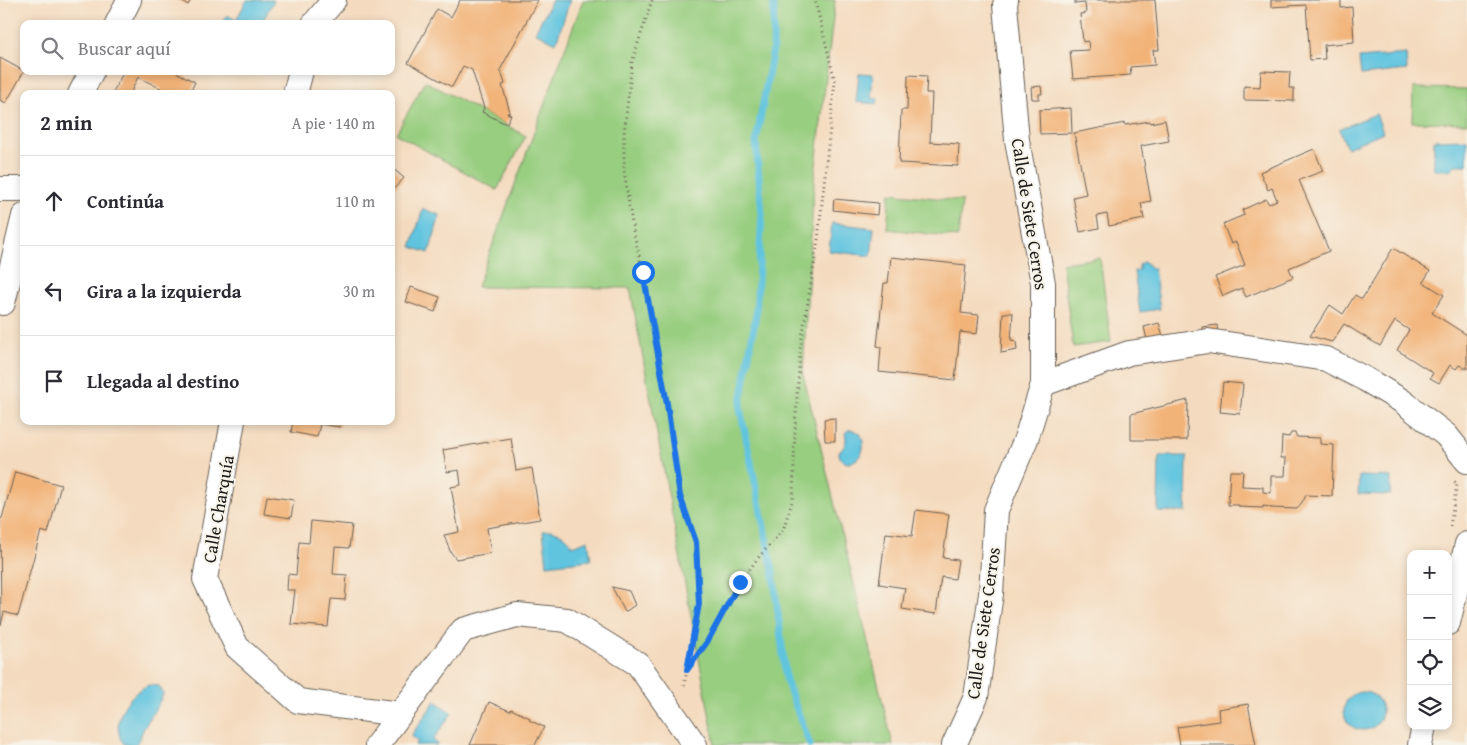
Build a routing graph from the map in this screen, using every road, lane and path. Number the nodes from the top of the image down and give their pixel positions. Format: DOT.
graph roads {
  1 [pos="129,0"];
  2 [pos="334,0"];
  3 [pos="652,0"];
  4 [pos="815,0"];
  5 [pos="1006,0"];
  6 [pos="119,20"];
  7 [pos="317,20"];
  8 [pos="90,75"];
  9 [pos="300,75"];
  10 [pos="82,90"];
  11 [pos="296,90"];
  12 [pos="0,189"];
  13 [pos="20,189"];
  14 [pos="20,233"];
  15 [pos="3,304"];
  16 [pos="1043,384"];
  17 [pos="232,425"];
  18 [pos="1459,469"];
  19 [pos="1450,526"];
  20 [pos="1467,544"];
  21 [pos="1452,606"];
  22 [pos="687,670"];
  23 [pos="400,714"];
  24 [pos="676,718"];
  25 [pos="1423,730"];
  26 [pos="376,745"];
  27 [pos="695,745"];
  28 [pos="954,745"];
  29 [pos="1420,745"];
  1 -- 6 [label="street"];
  2 -- 7 [label="street"];
  3 -- 22 [label="path"];
  4 -- 22 [label="path"];
  5 -- 16 [label="street, Calle de Siete Cerros"];
  8 -- 10 [label="street"];
  9 -- 11 [label="street"];
  12 -- 13 [label="street"];
  14 -- 15 [label="street"];
  16 -- 18 [label="street"];
  16 -- 28 [label="street, Calle de Siete Cerros"];
  17 -- 23 [label="street, Calle Charquía"];
  18 -- 19 [label="path"];
  20 -- 21 [label="street"];
  22 -- 24 [label="path"];
  23 -- 24 [label="street"];
  23 -- 26 [label="street"];
  24 -- 27 [label="street"];
  25 -- 29 [label="street"];
}
